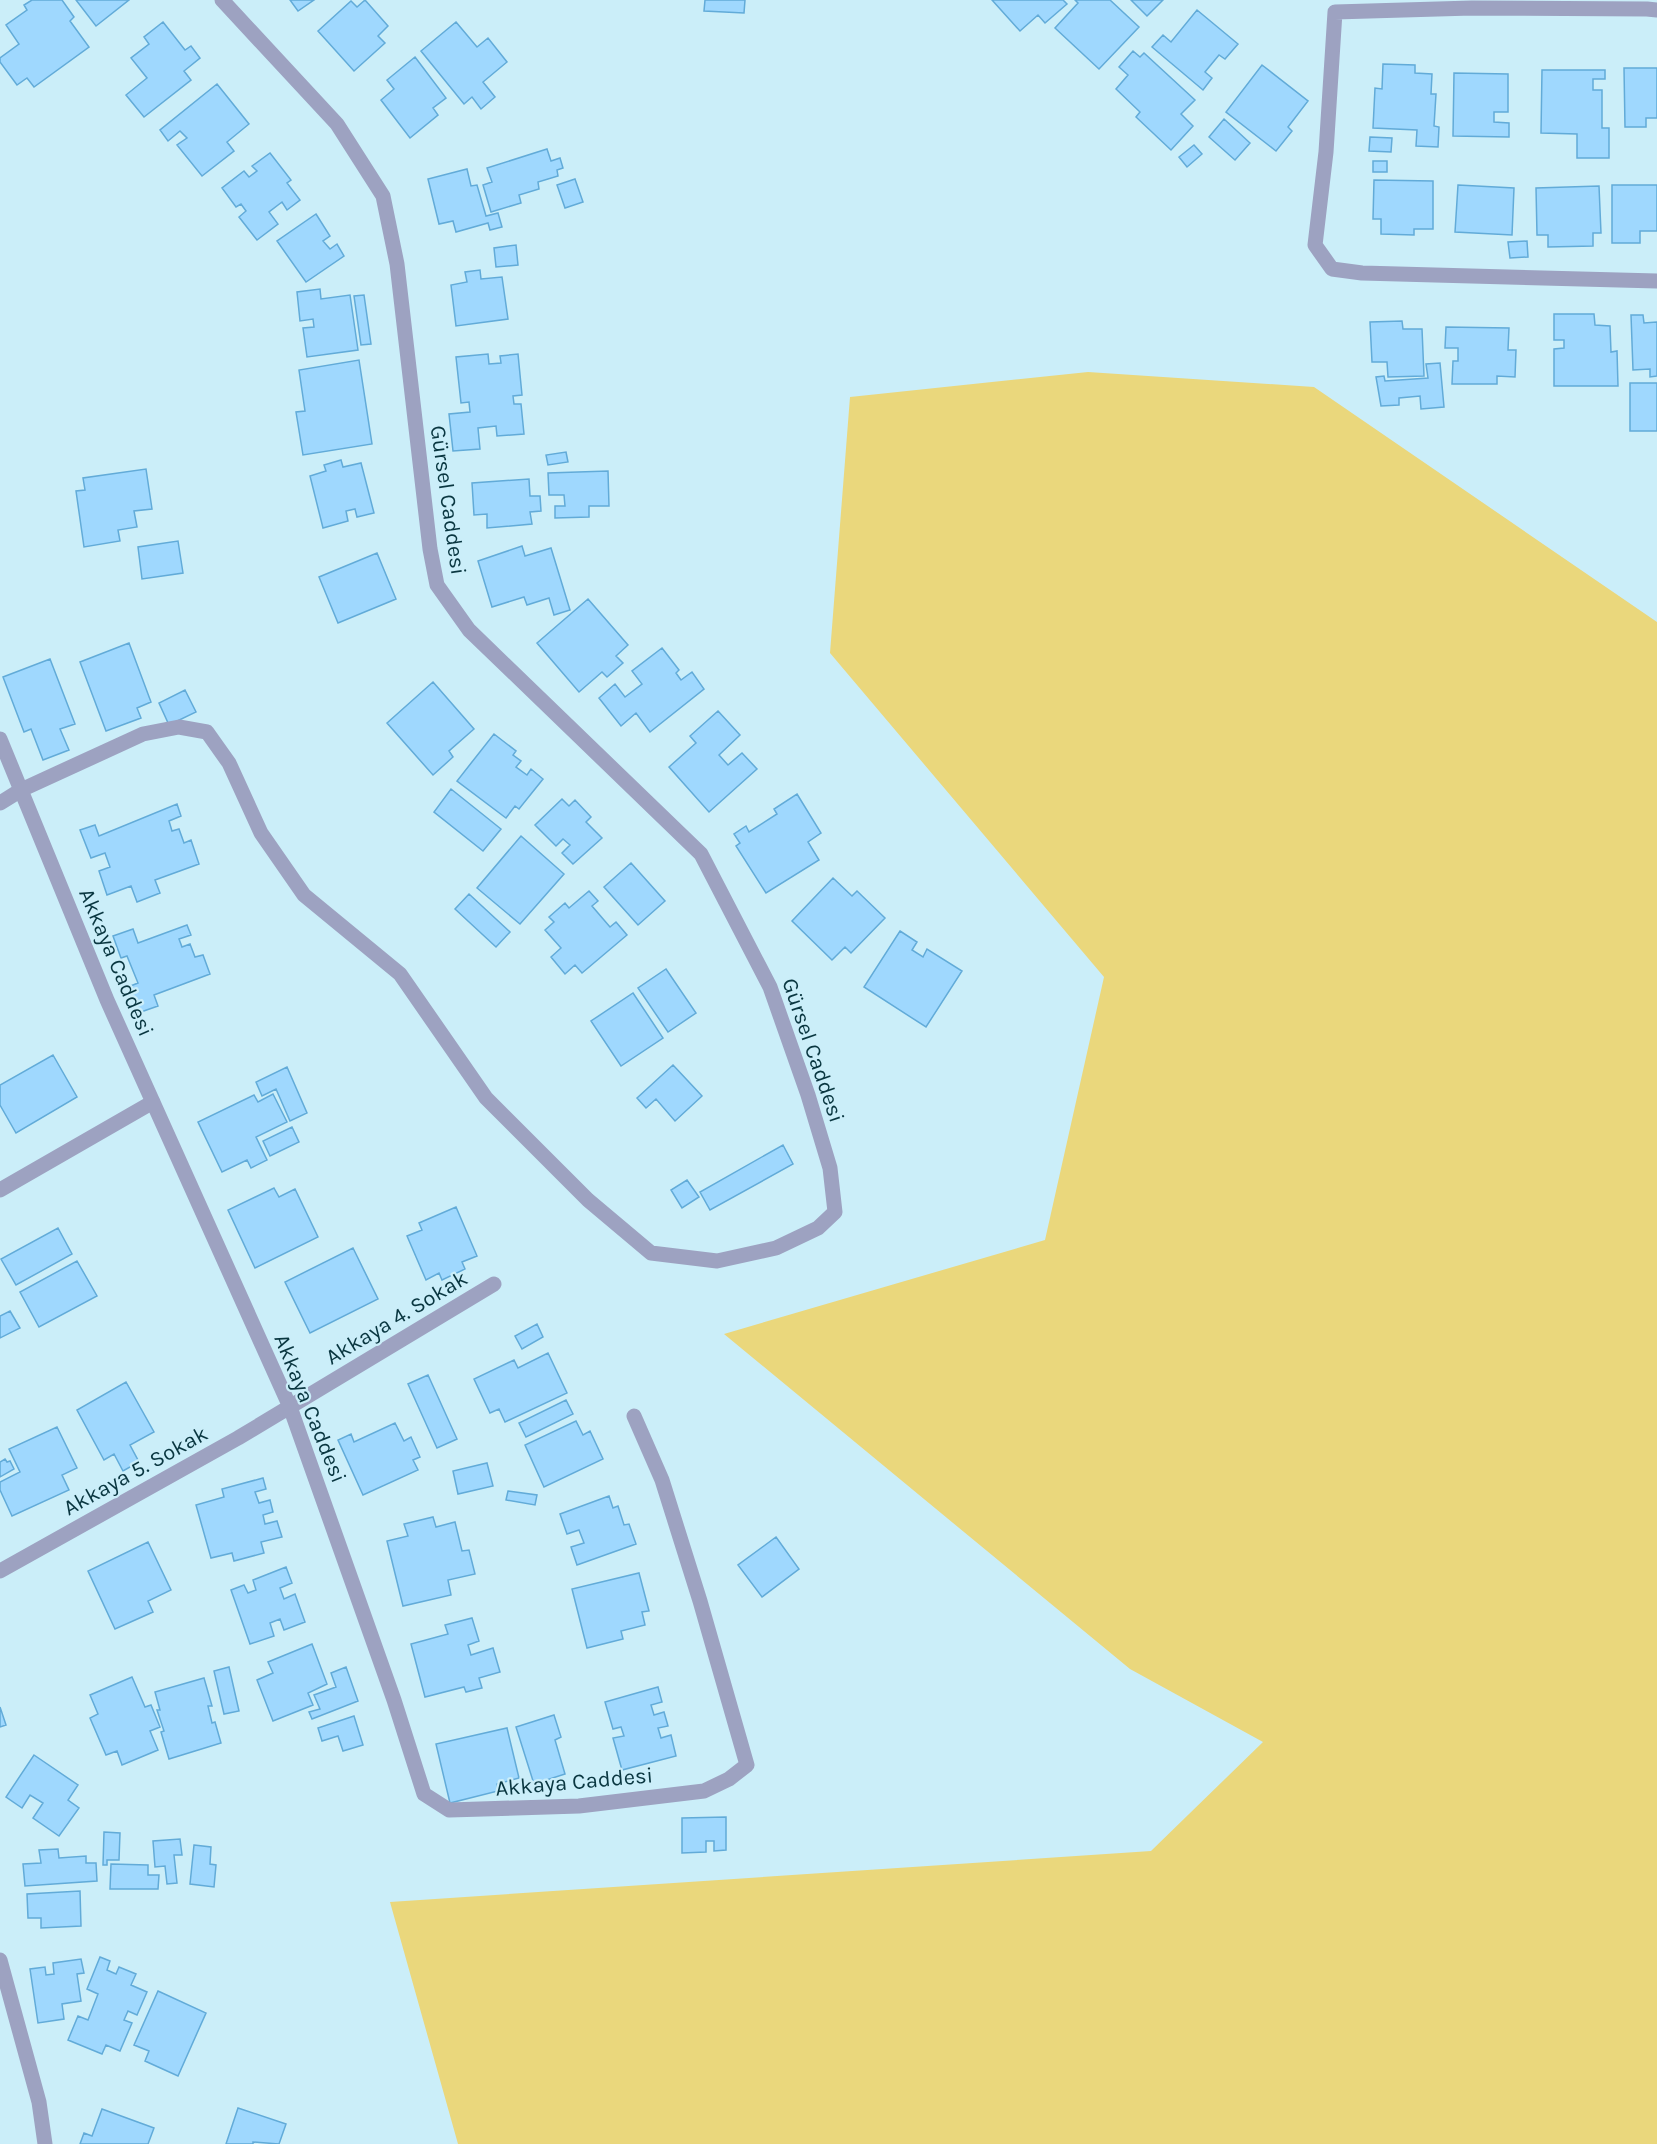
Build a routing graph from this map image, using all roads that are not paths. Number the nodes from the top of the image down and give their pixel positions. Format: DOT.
graph roads {
  1 [pos="222,0"];
  2 [pos="1470,4"];
  3 [pos="1330,6"];
  4 [pos="1657,10"];
  5 [pos="1657,281"];
  6 [pos="0,739"];
  7 [pos="21,790"];
  8 [pos="0,803"];
  9 [pos="153,1102"];
  10 [pos="0,1190"];
  11 [pos="494,1284"];
  12 [pos="290,1407"];
  13 [pos="634,1416"];
  14 [pos="0,1571"];
  15 [pos="0,1960"];
  16 [pos="4,1988"];
  17 [pos="45,2144"];
  1 -- 7 [label="street, Gürsel Caddesi"];
  2 -- 3 [label="street"];
  2 -- 4 [label="street"];
  3 -- 5 [label="street"];
  6 -- 7 [label="street, Akkaya Caddesi"];
  7 -- 8 [label="street"];
  7 -- 9 [label="street, Akkaya Caddesi"];
  9 -- 10 [label="street"];
  9 -- 12 [label="street, Akkaya Caddesi"];
  11 -- 12 [label="street, Akkaya 4. Sokak"];
  12 -- 13 [label="street, Akkaya Caddesi"];
  12 -- 14 [label="street, Akkaya 5. Sokak"];
  15 -- 16 [label="street"];
  16 -- 17 [label="street"];
}
